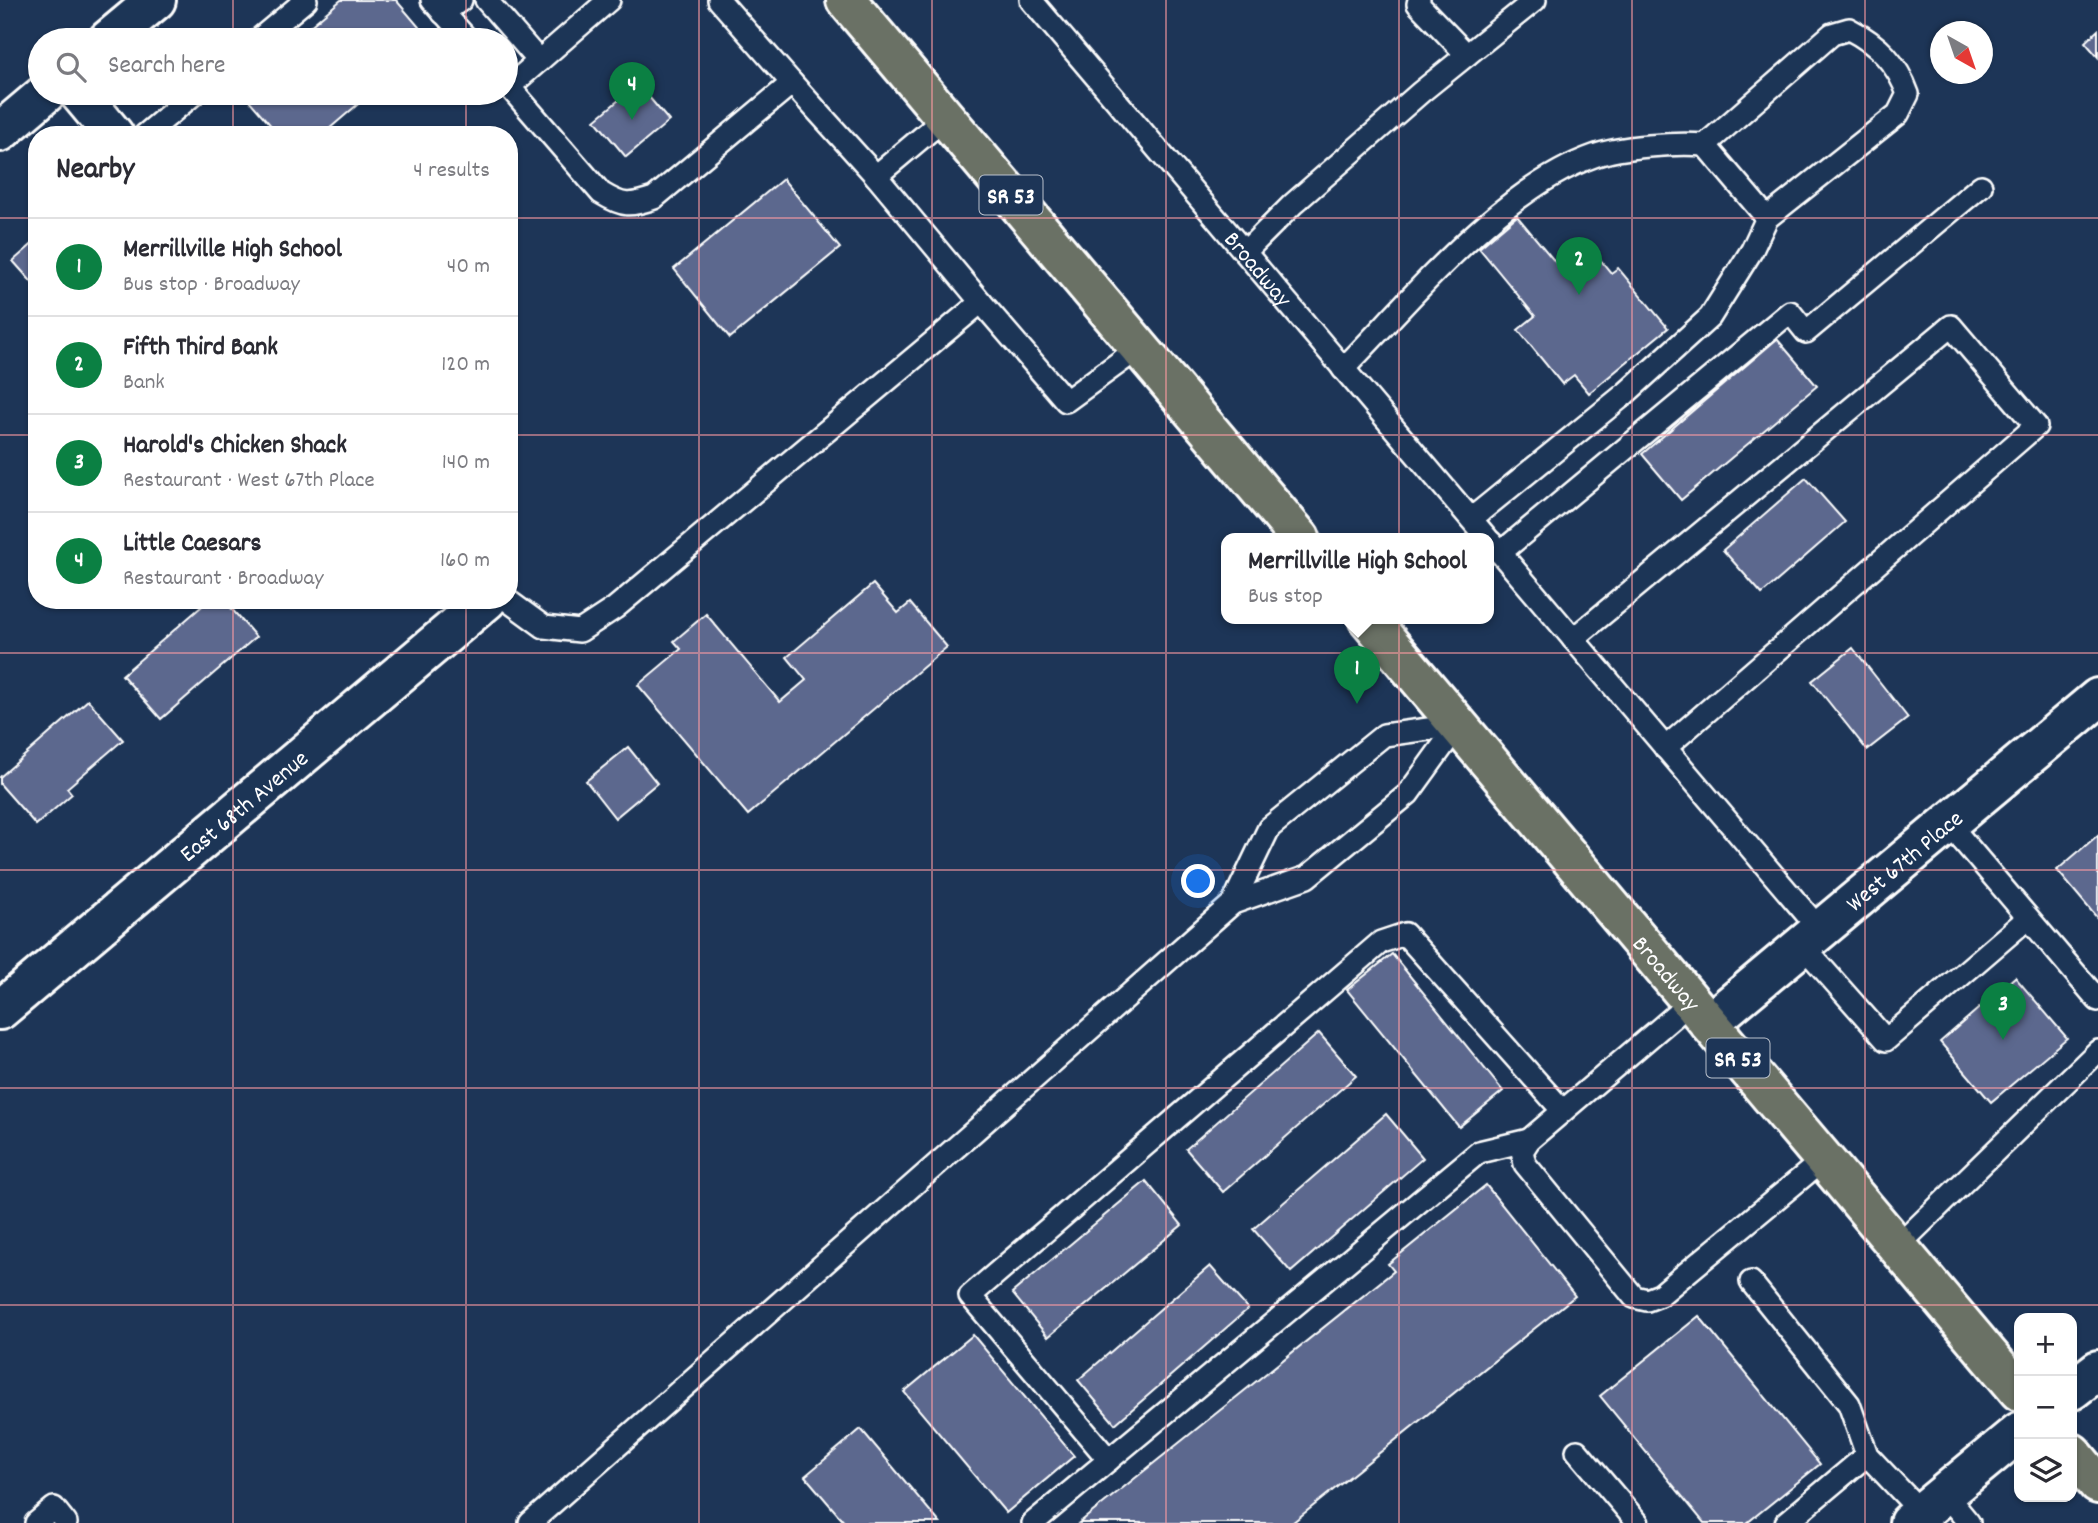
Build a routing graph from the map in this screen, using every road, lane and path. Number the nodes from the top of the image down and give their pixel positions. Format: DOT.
graph roads {
  1 [pos="156,0"];
  2 [pos="306,0"];
  3 [pos="461,0"];
  4 [pos="486,0"];
  5 [pos="609,0"];
  6 [pos="719,0"];
  7 [pos="846,0"];
  8 [pos="1031,0"];
  9 [pos="1419,0"];
  10 [pos="1535,0"];
  11 [pos="438,6"];
  12 [pos="122,28"];
  13 [pos="272,28"];
  14 [pos="457,28"];
  15 [pos="510,28"];
  16 [pos="518,37"];
  17 [pos="1468,55"];
  18 [pos="539,61"];
  19 [pos="518,77"];
  20 [pos="792,83"];
  21 [pos="518,97"];
  22 [pos="32,105"];
  23 [pos="89,105"];
  24 [pos="181,105"];
  25 [pos="945,118"];
  26 [pos="106,126"];
  27 [pos="156,126"];
  28 [pos="0,132"];
  29 [pos="1705,145"];
  30 [pos="876,176"];
  31 [pos="1981,186"];
  32 [pos="1766,218"];
  33 [pos="1245,252"];
  34 [pos="981,302"];
  35 [pos="1139,348"];
  36 [pos="1343,369"];
  37 [pos="1471,519"];
  38 [pos="1296,533"];
  39 [pos="1483,533"];
  40 [pos="1494,541"];
  41 [pos="1494,545"];
  42 [pos="518,608"];
  43 [pos="476,609"];
  44 [pos="1372,624"];
  45 [pos="1573,639"];
  46 [pos="2098,698"];
  47 [pos="1458,725"];
  48 [pos="1665,748"];
  49 [pos="1948,823"];
  50 [pos="1233,904"];
  51 [pos="2028,918"];
  52 [pos="1811,938"];
  53 [pos="2098,1000"];
  54 [pos="0,1010"];
  55 [pos="1700,1013"];
  56 [pos="2098,1051"];
  57 [pos="1563,1111"];
  58 [pos="1529,1140"];
  59 [pos="1824,1159"];
  60 [pos="1898,1246"];
  61 [pos="1751,1282"];
  62 [pos="2098,1370"];
  63 [pos="2014,1385"];
  64 [pos="2077,1386"];
  65 [pos="2014,1437"];
  66 [pos="1577,1451"];
  67 [pos="1867,1455"];
  68 [pos="2077,1459"];
  69 [pos="1109,1461"];
  70 [pos="2098,1484"];
  71 [pos="1936,1513"];
  72 [pos="36,1523"];
  73 [pos="66,1523"];
  74 [pos="530,1523"];
  75 [pos="1033,1523"];
  76 [pos="1638,1523"];
  77 [pos="1786,1523"];
  1 -- 12 [label="street"];
  2 -- 13 [label="lane"];
  3 -- 11 [label="lane"];
  4 -- 15 [label="lane"];
  5 -- 18 [label="lane"];
  6 -- 20 [label="lane"];
  7 -- 25 [label="main road, SR 53"];
  8 -- 33 [label="lane, Broadway"];
  9 -- 17 [label="lane"];
  10 -- 17 [label="lane"];
  11 -- 14 [label="lane"];
  16 -- 18 [label="lane"];
  17 -- 33 [label="lane"];
  18 -- 19 [label="lane"];
  20 -- 21 [label="lane"];
  20 -- 30 [label="lane"];
  22 -- 28 [label="street"];
  23 -- 26 [label="street"];
  24 -- 27 [label="lane"];
  25 -- 30 [label="lane"];
  25 -- 35 [label="main road, SR 53"];
  29 -- 32 [label="lane"];
  29 -- 32 [label="lane"];
  29 -- 36 [label="lane"];
  30 -- 34 [label="lane"];
  31 -- 40 [label="lane"];
  32 -- 37 [label="lane"];
  33 -- 36 [label="lane, Broadway"];
  34 -- 35 [label="lane"];
  34 -- 42 [label="lane"];
  35 -- 38 [label="main road, SR 53"];
  36 -- 37 [label="lane, Broadway"];
  37 -- 39 [label="lane, Broadway"];
  41 -- 45 [label="lane, Broadway"];
  43 -- 54 [label="street, East 68th Avenue"];
  44 -- 47 [label="main road, Broadway / SR 53"];
  45 -- 48 [label="lane, Broadway"];
  45 -- 48 [label="lane"];
  46 -- 49 [label="street, West 67th Place"];
  47 -- 50 [label="lane"];
  47 -- 50 [label="lane"];
  47 -- 55 [label="main road, Broadway / SR 53"];
  48 -- 52 [label="lane, Broadway"];
  49 -- 51 [label="lane"];
  49 -- 52 [label="street, West 67th Place"];
  50 -- 74 [label="lane"];
  51 -- 52 [label="lane, Broadway"];
  51 -- 53 [label="lane"];
  52 -- 55 [label="street, West 67th Place"];
  55 -- 57 [label="lane"];
  55 -- 59 [label="main road, Broadway / SR 53"];
  56 -- 60 [label="lane"];
  57 -- 58 [label="lane"];
  57 -- 69 [label="lane"];
  58 -- 59 [label="lane"];
  58 -- 69 [label="lane"];
  59 -- 60 [label="main road, Broadway / SR 53"];
  60 -- 63 [label="main road, Broadway / SR 53"];
  61 -- 67 [label="lane"];
  62 -- 64 [label="street"];
  65 -- 71 [label="street"];
  66 -- 76 [label="lane"];
  67 -- 71 [label="lane"];
  67 -- 77 [label="lane"];
  68 -- 70 [label="main road"];
  69 -- 75 [label="lane"];
  72 -- 73 [label="lane"];
}
